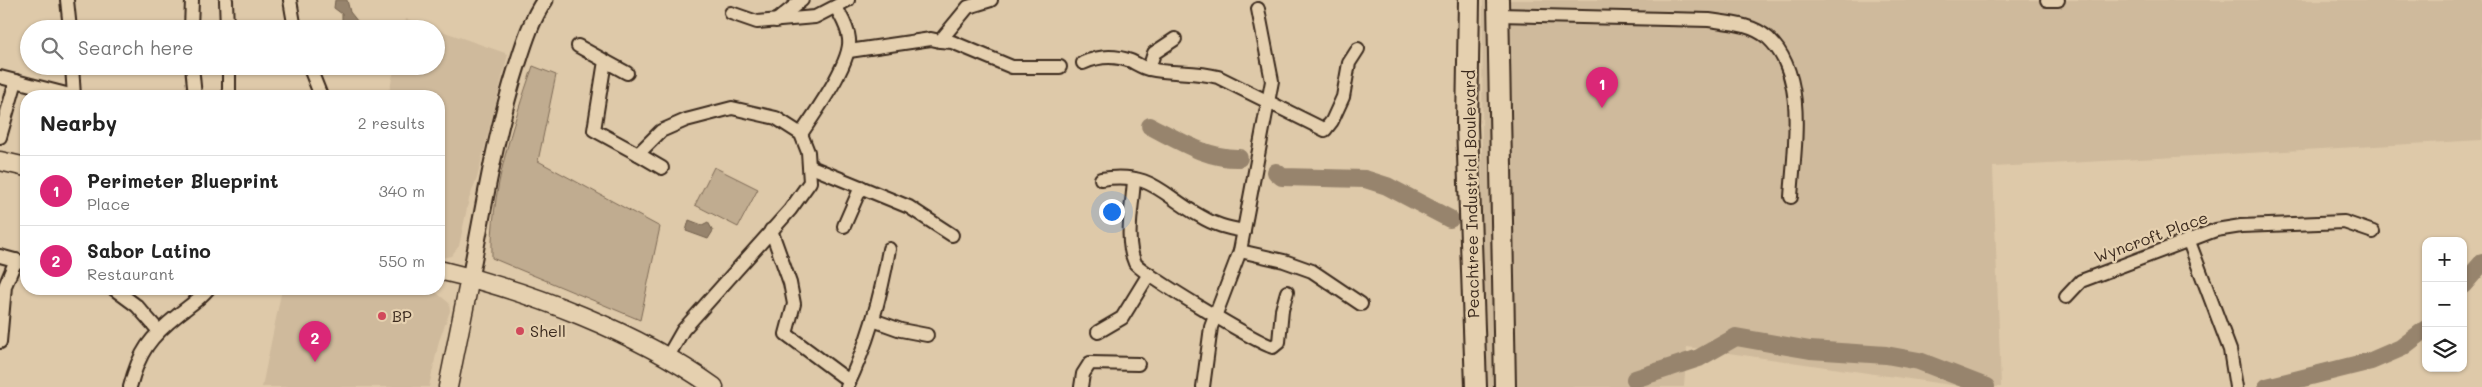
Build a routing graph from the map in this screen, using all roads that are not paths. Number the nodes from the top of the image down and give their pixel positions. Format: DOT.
graph roads {
  1 [pos="68,0"];
  2 [pos="192,0"];
  3 [pos="226,0"];
  4 [pos="290,0"];
  5 [pos="545,0"];
  6 [pos="802,0"];
  7 [pos="848,0"];
  8 [pos="991,0"];
  9 [pos="1469,0"];
  10 [pos="2047,0"];
  11 [pos="2058,0"];
  12 [pos="836,7"];
  13 [pos="1498,8"];
  14 [pos="1258,9"];
  15 [pos="731,12"];
  16 [pos="69,20"];
  17 [pos="191,20"];
  18 [pos="227,20"];
  19 [pos="293,20"];
  20 [pos="776,21"];
  21 [pos="1174,39"];
  22 [pos="940,40"];
  23 [pos="578,46"];
  24 [pos="1358,49"];
  25 [pos="849,51"];
  26 [pos="605,61"];
  27 [pos="1083,63"];
  28 [pos="1060,66"];
  29 [pos="1149,69"];
  30 [pos="627,74"];
  31 [pos="73,75"];
  32 [pos="193,75"];
  33 [pos="229,75"];
  34 [pos="313,75"];
  35 [pos="0,77"];
  36 [pos="16,81"];
  37 [pos="51,90"];
  38 [pos="74,90"];
  39 [pos="194,90"];
  40 [pos="228,90"];
  41 [pos="319,90"];
  42 [pos="1267,103"];
  43 [pos="801,134"];
  44 [pos="0,137"];
  45 [pos="638,154"];
  46 [pos="0,161"];
  47 [pos="20,166"];
  48 [pos="809,166"];
  49 [pos="662,168"];
  50 [pos="1101,179"];
  51 [pos="1134,179"];
  52 [pos="861,186"];
  53 [pos="1791,197"];
  54 [pos="844,226"];
  55 [pos="771,230"];
  56 [pos="1244,232"];
  57 [pos="2373,232"];
  58 [pos="952,235"];
  59 [pos="2188,239"];
  60 [pos="889,249"];
  61 [pos="1240,251"];
  62 [pos="0,256"];
  63 [pos="20,261"];
  64 [pos="20,263"];
  65 [pos="445,272"];
  66 [pos="1149,274"];
  67 [pos="470,278"];
  68 [pos="1287,292"];
  69 [pos="122,295"];
  70 [pos="201,295"];
  71 [pos="2066,297"];
  72 [pos="1361,304"];
  73 [pos="1214,316"];
  74 [pos="873,320"];
  75 [pos="158,330"];
  76 [pos="1098,332"];
  77 [pos="927,336"];
  78 [pos="0,342"];
  79 [pos="666,358"];
  80 [pos="1138,364"];
  81 [pos="848,384"];
  82 [pos="130,387"];
  83 [pos="448,387"];
  84 [pos="714,387"];
  85 [pos="1081,387"];
  86 [pos="1203,387"];
  87 [pos="1476,387"];
  88 [pos="1505,387"];
  89 [pos="2236,387"];
  1 -- 16 [label="street"];
  2 -- 17 [label="street"];
  3 -- 18 [label="street"];
  4 -- 19 [label="street"];
  5 -- 67 [label="street"];
  6 -- 20 [label="street"];
  7 -- 12 [label="street"];
  8 -- 22 [label="street"];
  9 -- 87 [label="highway, Peachtree Industrial Boulevard"];
  10 -- 11 [label="street"];
  12 -- 20 [label="street"];
  12 -- 25 [label="street"];
  13 -- 53 [label="street"];
  13 -- 88 [label="highway, Peachtree Industrial Boulevard"];
  14 -- 42 [label="street"];
  15 -- 20 [label="street"];
  21 -- 29 [label="street"];
  22 -- 25 [label="street"];
  22 -- 28 [label="street"];
  23 -- 26 [label="street"];
  24 -- 42 [label="street"];
  25 -- 43 [label="street"];
  26 -- 30 [label="street"];
  26 -- 45 [label="street"];
  27 -- 29 [label="street"];
  29 -- 42 [label="street"];
  31 -- 38 [label="street"];
  32 -- 39 [label="street"];
  33 -- 40 [label="street"];
  34 -- 41 [label="street"];
  35 -- 36 [label="street"];
  36 -- 37 [label="street"];
  36 -- 44 [label="street"];
  42 -- 56 [label="street"];
  43 -- 45 [label="street"];
  43 -- 48 [label="street"];
  45 -- 49 [label="street"];
  46 -- 47 [label="main road"];
  48 -- 52 [label="street"];
  48 -- 55 [label="street"];
  50 -- 51 [label="street"];
  51 -- 56 [label="street"];
  51 -- 66 [label="street"];
  52 -- 54 [label="street"];
  52 -- 58 [label="street"];
  55 -- 79 [label="street"];
  55 -- 81 [label="street"];
  56 -- 61 [label="street"];
  57 -- 59 [label="street, Wyncroft Place"];
  59 -- 71 [label="street, Wyncroft Place"];
  59 -- 89 [label="street"];
  60 -- 74 [label="street"];
  61 -- 72 [label="street"];
  61 -- 73 [label="street"];
  62 -- 63 [label="street"];
  64 -- 78 [label="street"];
  65 -- 67 [label="main road"];
  66 -- 73 [label="street"];
  66 -- 76 [label="street"];
  67 -- 79 [label="main road"];
  67 -- 83 [label="main road"];
  68 -- 73 [label="street"];
  69 -- 75 [label="street"];
  70 -- 75 [label="street"];
  73 -- 86 [label="street"];
  74 -- 77 [label="street"];
  74 -- 81 [label="street"];
  75 -- 82 [label="street"];
  79 -- 84 [label="main road"];
  80 -- 85 [label="street"];
}
